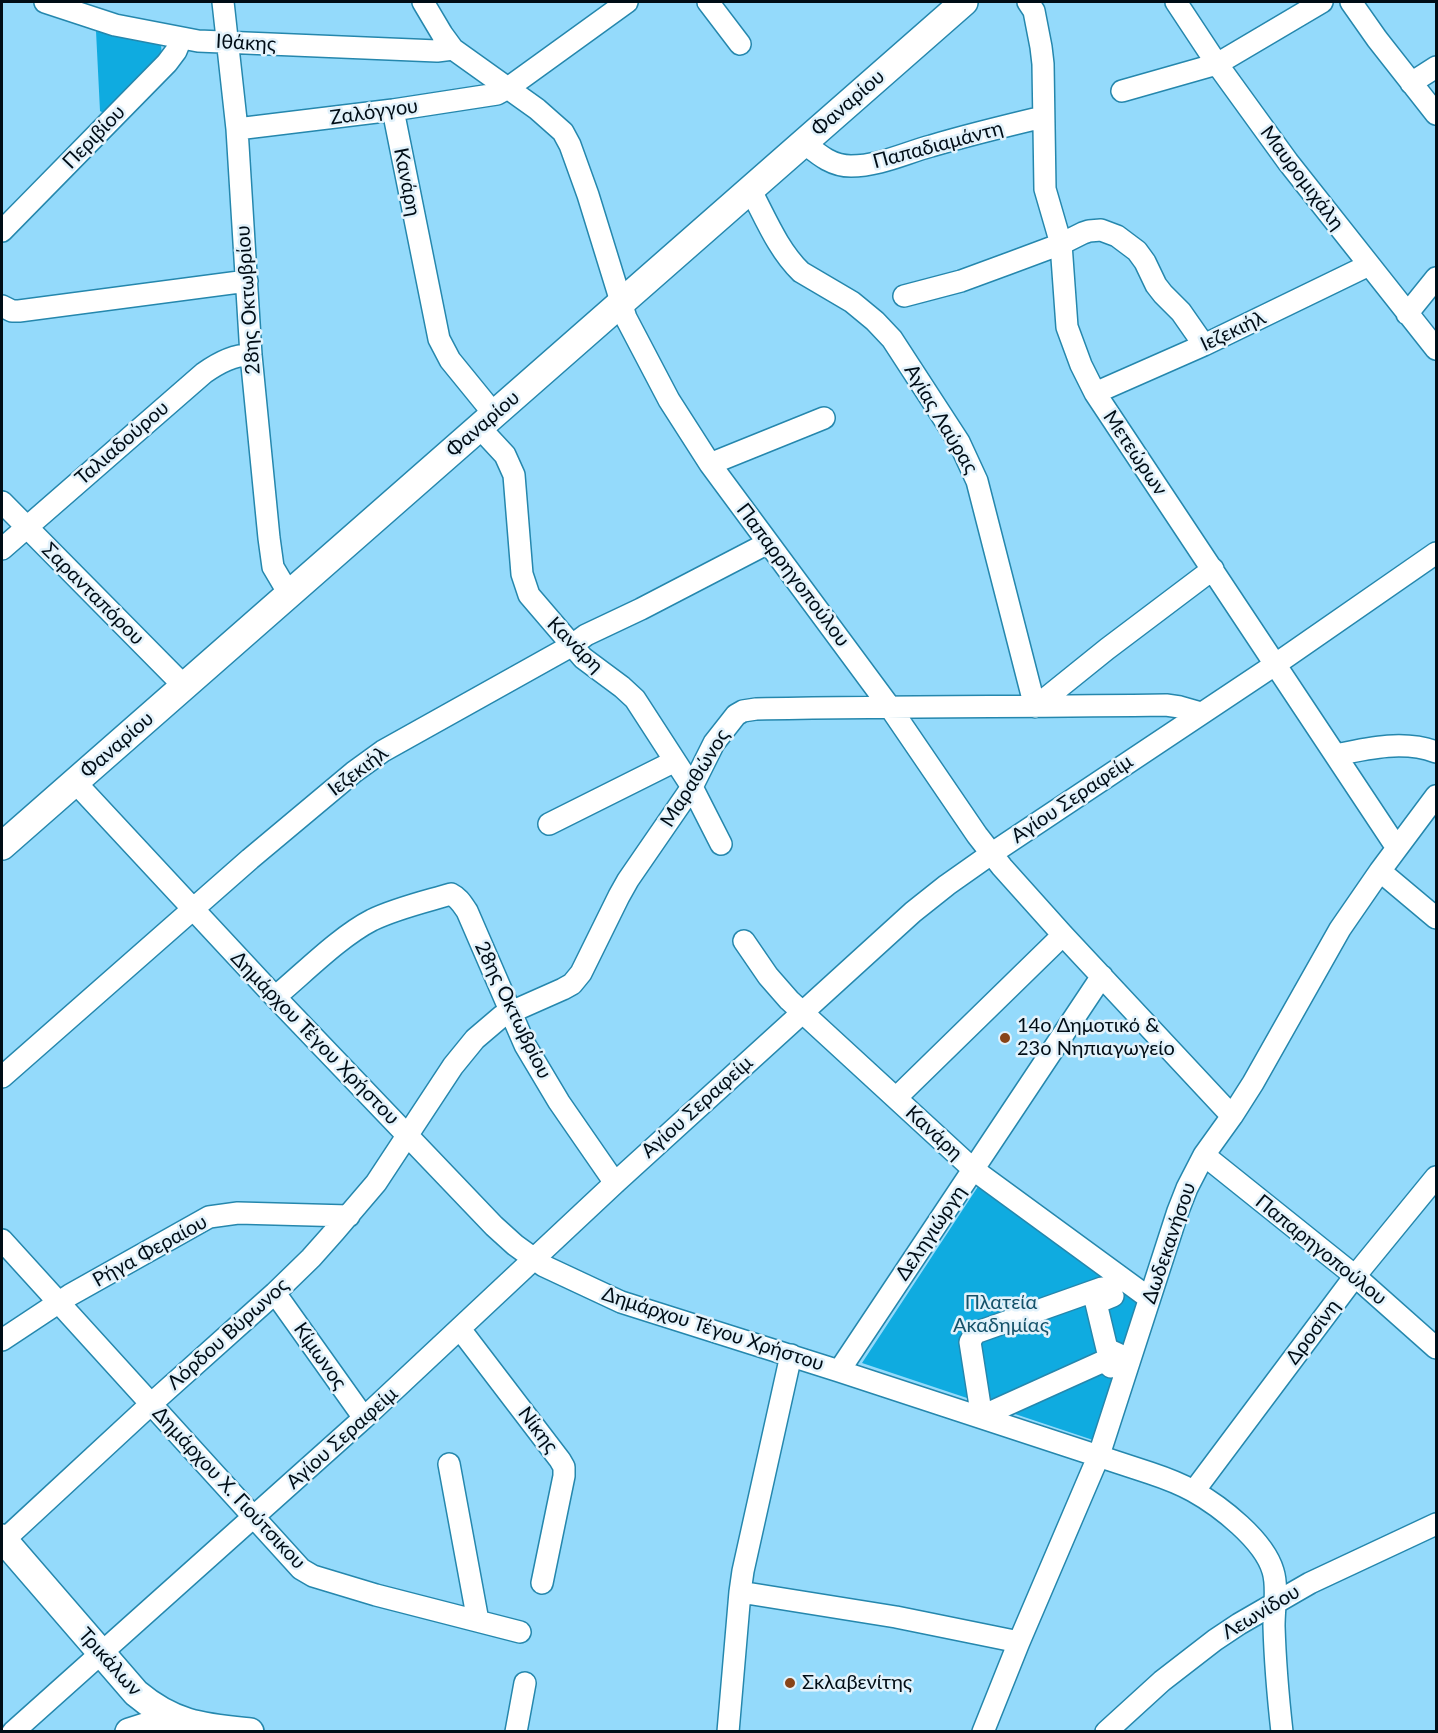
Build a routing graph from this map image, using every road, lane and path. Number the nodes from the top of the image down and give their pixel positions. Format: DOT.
graph roads {
  1 [pos="45,2"];
  2 [pos="223,2"];
  3 [pos="423,2"];
  4 [pos="627,2"];
  5 [pos="708,2"];
  6 [pos="964,2"];
  7 [pos="1028,2"];
  8 [pos="1176,2"];
  9 [pos="1322,2"];
  10 [pos="1351,2"];
  11 [pos="181,39"];
  12 [pos="228,43"];
  13 [pos="740,44"];
  14 [pos="453,49"];
  15 [pos="1217,64"];
  16 [pos="1437,67"];
  17 [pos="1411,83"];
  18 [pos="508,88"];
  19 [pos="1122,91"];
  20 [pos="393,110"];
  21 [pos="1437,114"];
  22 [pos="1043,117"];
  23 [pos="237,129"];
  24 [pos="803,142"];
  25 [pos="750,189"];
  26 [pos="2,231"];
  27 [pos="1061,244"];
  28 [pos="1370,265"];
  29 [pos="1437,278"];
  30 [pos="247,281"];
  31 [pos="904,296"];
  32 [pos="620,303"];
  33 [pos="2,306"];
  34 [pos="1407,314"];
  35 [pos="1204,345"];
  36 [pos="1437,349"];
  37 [pos="251,355"];
  38 [pos="1095,393"];
  39 [pos="824,418"];
  40 [pos="487,420"];
  41 [pos="710,464"];
  42 [pos="2,502"];
  43 [pos="26,526"];
  44 [pos="768,543"];
  45 [pos="2,549"];
  46 [pos="1437,553"];
  47 [pos="1213,569"];
  48 [pos="289,594"];
  49 [pos="571,646"];
  50 [pos="1276,664"];
  51 [pos="184,686"];
  52 [pos="889,706"];
  53 [pos="1035,707"];
  54 [pos="1201,713"];
  55 [pos="1437,752"];
  56 [pos="1336,755"];
  57 [pos="675,761"];
  58 [pos="75,782"];
  59 [pos="692,787"];
  60 [pos="1437,796"];
  61 [pos="549,824"];
  62 [pos="721,844"];
  63 [pos="2,846"];
  64 [pos="1397,848"];
  65 [pos="991,854"];
  66 [pos="1380,871"];
  67 [pos="194,910"];
  68 [pos="1437,918"];
  69 [pos="1063,935"];
  70 [pos="744,941"];
  71 [pos="1102,976"];
  72 [pos="275,997"];
  73 [pos="802,1011"];
  74 [pos="510,1012"];
  75 [pos="2,1077"];
  76 [pos="896,1098"];
  77 [pos="1232,1116"];
  78 [pos="408,1136"];
  79 [pos="1204,1155"];
  80 [pos="974,1170"];
  81 [pos="1437,1177"];
  82 [pos="615,1183"];
  83 [pos="349,1216"];
  84 [pos="2,1240"];
  85 [pos="534,1259"];
  86 [pos="1356,1276"];
  87 [pos="275,1293"];
  88 [pos="1149,1298"];
  89 [pos="58,1303"];
  90 [pos="460,1329"];
  91 [pos="2,1340"];
  92 [pos="1437,1348"];
  93 [pos="791,1355"];
  94 [pos="839,1371"];
  95 [pos="151,1404"];
  96 [pos="991,1412"];
  97 [pos="364,1419"];
  98 [pos="1099,1455"];
  99 [pos="449,1464"];
  100 [pos="1194,1491"];
  101 [pos="254,1518"];
  102 [pos="1437,1524"];
  103 [pos="3,1539"];
  104 [pos="542,1583"];
  105 [pos="740,1592"];
  106 [pos="1274,1604"];
  107 [pos="478,1621"];
  108 [pos="520,1632"];
  109 [pos="1019,1642"];
  110 [pos="101,1654"];
  111 [pos="525,1683"];
  112 [pos="136,1694"];
  113 [pos="188,1727"];
  114 [pos="13,1731"];
  115 [pos="128,1731"];
  116 [pos="250,1731"];
  117 [pos="516,1731"];
  118 [pos="728,1731"];
  119 [pos="983,1731"];
  120 [pos="1106,1731"];
  121 [pos="1282,1731"];
  1 -- 11 [label="street, Ιθάκης"];
  2 -- 12 [label="street, 28ης Οκτωβρίου"];
  3 -- 14 [label="street, Παπαρρηγοπούλου"];
  4 -- 18 [label="street, Ζαλόγγου"];
  5 -- 13 [label="street"];
  6 -- 24 [label="main road, Φαναρίου"];
  7 -- 22 [label="street, Μετεώρων"];
  8 -- 15 [label="street, Μαυρομιχάλη"];
  9 -- 15 [label="street"];
  10 -- 17 [label="street"];
  11 -- 12 [label="street, Ιθάκης"];
  11 -- 26 [label="street, Περιβίου"];
  12 -- 14 [label="street, Ιθάκης"];
  12 -- 23 [label="street, 28ης Οκτωβρίου"];
  14 -- 18 [label="street, Παπαρρηγοπούλου"];
  15 -- 19 [label="street"];
  15 -- 28 [label="street, Μαυρομιχάλη"];
  16 -- 17 [label="street"];
  17 -- 21 [label="street"];
  18 -- 20 [label="street, Ζαλόγγου"];
  18 -- 32 [label="street, Παπαρρηγοπούλου"];
  20 -- 23 [label="street, Ζαλόγγου"];
  20 -- 40 [label="street, Κανάρη"];
  22 -- 24 [label="street, Παπαδιαμάντη"];
  22 -- 27 [label="street, Μετεώρων"];
  23 -- 30 [label="street, 28ης Οκτωβρίου"];
  24 -- 25 [label="main road, Φαναρίου"];
  25 -- 32 [label="main road, Φαναρίου"];
  25 -- 53 [label="street, Αγίας Λαύρας"];
  27 -- 31 [label="street"];
  27 -- 35 [label="street"];
  27 -- 38 [label="street, Μετεώρων"];
  28 -- 34 [label="street, Μαυρομιχάλη"];
  28 -- 35 [label="street, Ιεζεκιήλ"];
  29 -- 34 [label="street"];
  30 -- 33 [label="street"];
  30 -- 37 [label="street, 28ης Οκτωβρίου"];
  32 -- 40 [label="main road, Φαναρίου"];
  32 -- 41 [label="street, Παπαρρηγοπούλου"];
  34 -- 36 [label="street, Μαυρομιχάλη"];
  35 -- 38 [label="street, Ιεζεκιήλ"];
  37 -- 43 [label="street, Ταλιαδούρου"];
  37 -- 48 [label="street, 28ης Οκτωβρίου"];
  38 -- 47 [label="street, Μετεώρων"];
  39 -- 41 [label="street"];
  40 -- 48 [label="main road, Φαναρίου"];
  40 -- 49 [label="street, Κανάρη"];
  41 -- 44 [label="street, Παπαρρηγοπούλου"];
  42 -- 43 [label="street, Σαρανταπόρου"];
  43 -- 45 [label="street, Ταλιαδούρου"];
  43 -- 51 [label="street, Σαρανταπόρου"];
  44 -- 49 [label="street, Ιεζεκιήλ"];
  44 -- 52 [label="street, Παπαρρηγοπούλου"];
  46 -- 50 [label="street, Αγίου Σεραφείμ"];
  47 -- 50 [label="street, Μετεώρων"];
  47 -- 53 [label="street"];
  48 -- 51 [label="main road, Φαναρίου"];
  49 -- 57 [label="street, Κανάρη"];
  49 -- 67 [label="street, Ιεζεκιήλ"];
  50 -- 54 [label="street, Αγίου Σεραφείμ"];
  50 -- 56 [label="street, Μετεώρων"];
  51 -- 58 [label="main road, Φαναρίου"];
  52 -- 53 [label="street, Μαραθώνος"];
  52 -- 59 [label="street, Μαραθώνος"];
  52 -- 65 [label="street, Παπαρρηγοπούλου"];
  53 -- 54 [label="street, Μαραθώνος"];
  54 -- 65 [label="street, Αγίου Σεραφείμ"];
  55 -- 56 [label="street"];
  56 -- 64 [label="street, Μετεώρων"];
  57 -- 59 [label="street, Κανάρη"];
  57 -- 61 [label="street"];
  58 -- 63 [label="main road, Φαναρίου"];
  58 -- 67 [label="street, Δημάρχου Τέγου Χρήστου"];
  59 -- 62 [label="street, Κανάρη"];
  59 -- 74 [label="street, Μαραθώνος"];
  60 -- 64 [label="street, Δωδεκανήσου"];
  64 -- 66 [label="street, Δωδεκανήσου"];
  65 -- 69 [label="street, Παπαρρηγοπούλου"];
  65 -- 73 [label="street, Αγίου Σεραφείμ"];
  66 -- 68 [label="street"];
  66 -- 77 [label="street, Δωδεκανήσου"];
  67 -- 72 [label="street, Δημάρχου Τέγου Χρήστου"];
  67 -- 75 [label="street, Ιεζεκιήλ"];
  69 -- 71 [label="street, Παπαρρηγοπούλου"];
  69 -- 76 [label="street"];
  70 -- 73 [label="street, Κανάρη"];
  71 -- 77 [label="street, Παπαρρηγοπούλου"];
  71 -- 80 [label="street, Δεληγιώργη"];
  72 -- 74 [label="street, 28ης Οκτωβρίου"];
  72 -- 78 [label="street, Δημάρχου Τέγου Χρήστου"];
  73 -- 76 [label="street, Κανάρη"];
  73 -- 82 [label="street, Αγίου Σεραφείμ"];
  74 -- 78 [label="street, Μαραθώνος"];
  74 -- 82 [label="street, 28ης Οκτωβρίου"];
  76 -- 80 [label="street, Κανάρη"];
  77 -- 79 [label="street, Δωδεκανήσου"];
  78 -- 83 [label="street, Λόρδου Βύρωνος"];
  78 -- 85 [label="street, Δημάρχου Τέγου Χρήστου"];
  79 -- 86 [label="street, Παπαρηγοπούλου"];
  79 -- 88 [label="street, Δωδεκανήσου"];
  80 -- 88 [label="street, Κανάρη"];
  80 -- 94 [label="street, Δεληγιώργη"];
  81 -- 86 [label="street, Δροσίνη"];
  82 -- 85 [label="street, Αγίου Σεραφείμ"];
  83 -- 87 [label="street, Λόρδου Βύρωνος"];
  83 -- 89 [label="street, Ρήγα Φεραίου"];
  84 -- 89 [label="street, Δημάρχου Χ. Γιούτσικου"];
  85 -- 90 [label="street, Αγίου Σεραφείμ"];
  85 -- 93 [label="street, Δημάρχου Τέγου Χρήστου"];
  86 -- 92 [label="street, Παπαρηγοπούλου"];
  86 -- 100 [label="street, Δροσίνη"];
  87 -- 95 [label="street, Λόρδου Βύρωνος"];
  87 -- 97 [label="street, Κίμωνος"];
  88 -- 98 [label="street, Δωδεκανήσου"];
  89 -- 91 [label="street, Ρήγα Φεραίου"];
  89 -- 95 [label="street, Δημάρχου Χ. Γιούτσικου"];
  90 -- 97 [label="street, Αγίου Σεραφείμ"];
  90 -- 104 [label="street, Νίκης"];
  93 -- 94 [label="street, Δημάρχου Τέγου Χρήστου"];
  93 -- 105 [label="street"];
  94 -- 98 [label="street, Δημάρχου Τέγου Χρήστου"];
  95 -- 101 [label="street, Δημάρχου Χ. Γιούτσικου"];
  95 -- 103 [label="street, Λόρδου Βύρωνος"];
  96 -- 96 [label="street"];
  97 -- 101 [label="street, Αγίου Σεραφείμ"];
  98 -- 100 [label="street, Δημάρχου Τέγου Χρήστου"];
  98 -- 109 [label="street, Δωδεκανήσου"];
  99 -- 107 [label="street"];
  100 -- 106 [label="street, Δημάρχου Τέγου Χρήστου"];
  101 -- 107 [label="street, Δημάρχου Χ. Γιούτσικου"];
  101 -- 110 [label="street, Αγίου Σεραφείμ"];
  102 -- 106 [label="street, Λεωνίδου"];
  103 -- 110 [label="main road, Τρικάλων"];
  105 -- 109 [label="street"];
  105 -- 118 [label="street"];
  106 -- 120 [label="street, Λεωνίδου"];
  106 -- 121 [label="street, Δημάρχου Τέγου Χρήστου"];
  107 -- 108 [label="street, Δημάρχου Χ. Γιούτσικου"];
  109 -- 119 [label="street, Δωδεκανήσου"];
  110 -- 112 [label="main road, Τρικάλων"];
  110 -- 114 [label="street, Αγίου Σεραφείμ"];
  111 -- 117 [label="street"];
  112 -- 113 [label="main road, Τρικάλων"];
  112 -- 115 [label="main road"];
  113 -- 115 [label="main road"];
  113 -- 116 [label="main road, Τρικάλων"];
}
